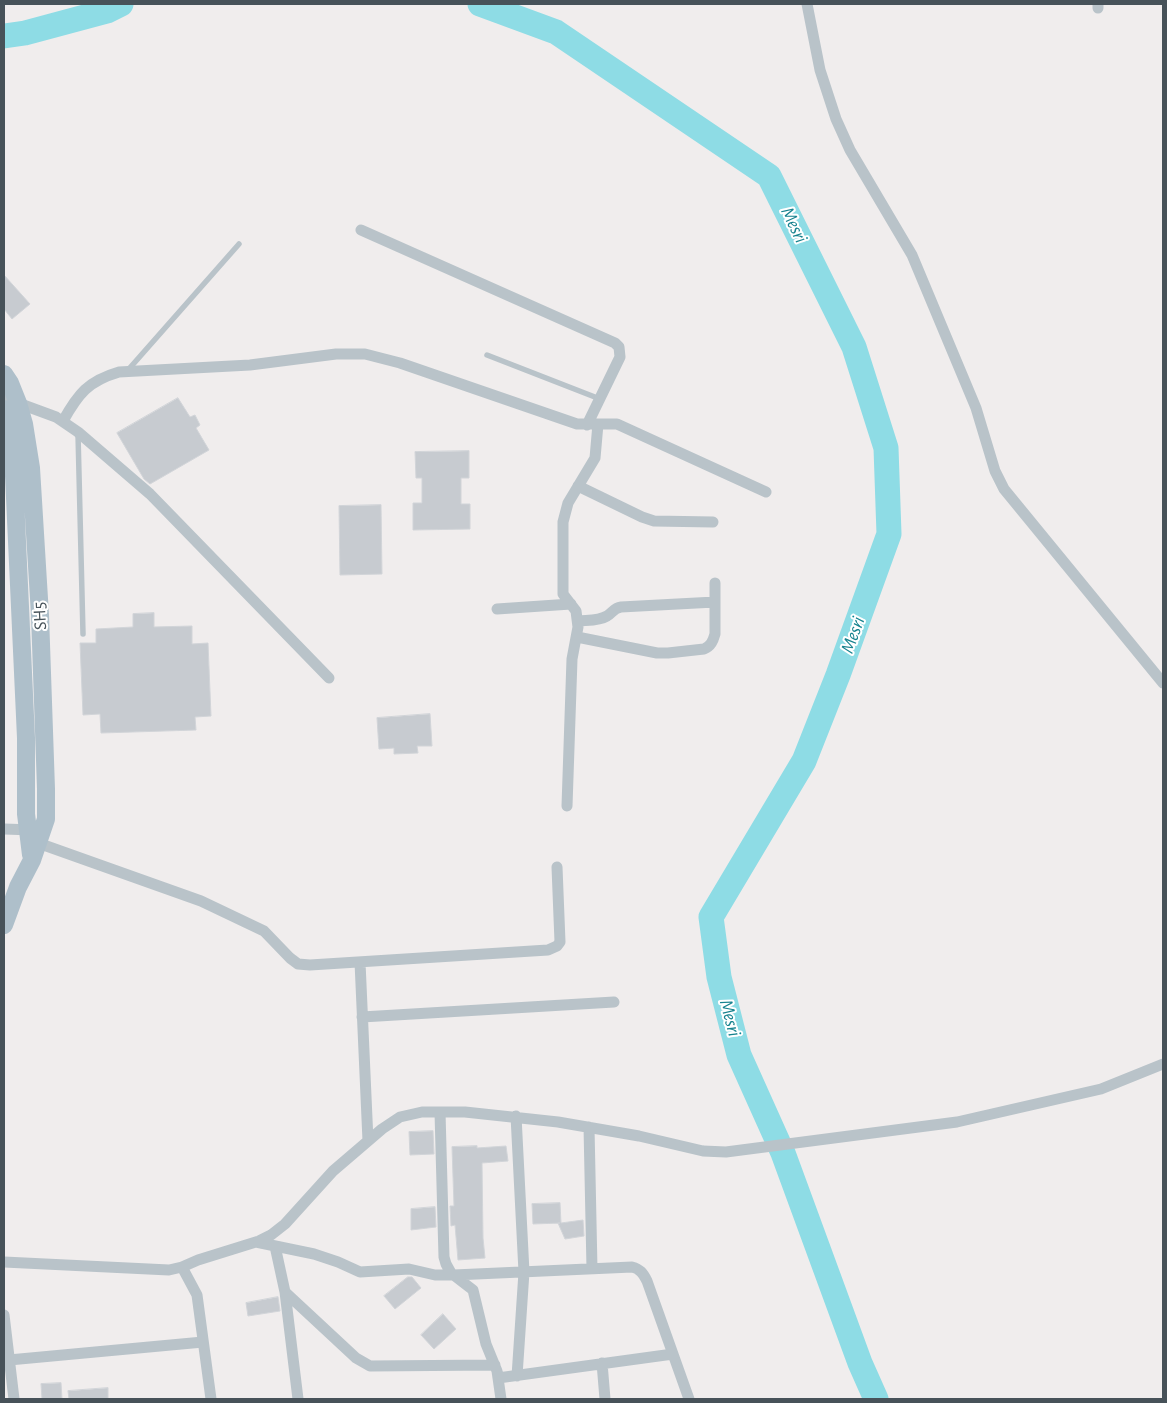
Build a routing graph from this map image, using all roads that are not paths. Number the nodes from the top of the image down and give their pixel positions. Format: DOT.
graph roads {
  1 [pos="806,4"];
  2 [pos="361,230"];
  3 [pos="239,244"];
  4 [pos="487,355"];
  5 [pos="126,371"];
  6 [pos="4,374"];
  7 [pos="600,399"];
  8 [pos="9,404"];
  9 [pos="62,421"];
  10 [pos="593,424"];
  11 [pos="78,432"];
  12 [pos="578,486"];
  13 [pos="766,492"];
  14 [pos="713,522"];
  15 [pos="715,583"];
  16 [pos="715,602"];
  17 [pos="571,604"];
  18 [pos="497,610"];
  19 [pos="578,621"];
  20 [pos="83,634"];
  21 [pos="576,637"];
  22 [pos="329,678"];
  23 [pos="1163,683"];
  24 [pos="567,806"];
  25 [pos="4,829"];
  26 [pos="36,834"];
  27 [pos="556,867"];
  28 [pos="4,925"];
  29 [pos="360,962"];
  30 [pos="614,1002"];
  31 [pos="362,1017"];
  32 [pos="1163,1064"];
  33 [pos="440,1112"];
  34 [pos="516,1116"];
  35 [pos="589,1127"];
  36 [pos="368,1141"];
  37 [pos="256,1242"];
  38 [pos="275,1246"];
  39 [pos="4,1262"];
  40 [pos="182,1267"];
  41 [pos="592,1269"];
  42 [pos="524,1272"];
  43 [pos="454,1275"];
  44 [pos="285,1292"];
  45 [pos="4,1315"];
  46 [pos="203,1342"];
  47 [pos="673,1354"];
  48 [pos="9,1360"];
  49 [pos="602,1364"];
  50 [pos="495,1365"];
  51 [pos="517,1376"];
  52 [pos="498,1378"];
  53 [pos="14,1399"];
  54 [pos="211,1399"];
  55 [pos="298,1399"];
  56 [pos="501,1399"];
  57 [pos="604,1399"];
  58 [pos="689,1399"];
  1 -- 23 [label="street"];
  2 -- 7 [label="street"];
  3 -- 5 [label="lane"];
  4 -- 7 [label="lane"];
  5 -- 9 [label="street"];
  5 -- 10 [label="street"];
  6 -- 8 [label="main road"];
  7 -- 10 [label="street"];
  8 -- 9 [label="street"];
  8 -- 26 [label="main road, SH5"];
  9 -- 11 [label="street"];
  10 -- 12 [label="street"];
  10 -- 13 [label="street"];
  11 -- 20 [label="lane"];
  11 -- 22 [label="street"];
  12 -- 14 [label="street"];
  12 -- 17 [label="street"];
  15 -- 16 [label="street"];
  16 -- 19 [label="street"];
  16 -- 21 [label="street"];
  17 -- 18 [label="street"];
  17 -- 19 [label="street"];
  19 -- 21 [label="street"];
  21 -- 24 [label="street"];
  25 -- 26 [label="street"];
  26 -- 28 [label="main road, SH5"];
  26 -- 29 [label="street"];
  27 -- 29 [label="street"];
  29 -- 31 [label="street"];
  30 -- 31 [label="street"];
  31 -- 36 [label="street"];
  32 -- 35 [label="street"];
  33 -- 34 [label="street"];
  33 -- 36 [label="street"];
  33 -- 43 [label="street"];
  34 -- 35 [label="street"];
  34 -- 42 [label="street"];
  35 -- 41 [label="street"];
  36 -- 37 [label="street"];
  37 -- 38 [label="street"];
  37 -- 40 [label="street"];
  38 -- 43 [label="street"];
  38 -- 44 [label="street"];
  39 -- 40 [label="street"];
  40 -- 46 [label="street"];
  41 -- 42 [label="street"];
  41 -- 47 [label="street"];
  42 -- 43 [label="street"];
  42 -- 51 [label="street"];
  43 -- 50 [label="street"];
  44 -- 50 [label="street"];
  44 -- 55 [label="street"];
  45 -- 48 [label="street"];
  46 -- 48 [label="street"];
  46 -- 54 [label="street"];
  47 -- 49 [label="street"];
  47 -- 58 [label="street"];
  48 -- 53 [label="street"];
  49 -- 51 [label="street"];
  49 -- 57 [label="street"];
  50 -- 52 [label="street"];
  51 -- 52 [label="street"];
  52 -- 56 [label="street"];
}
